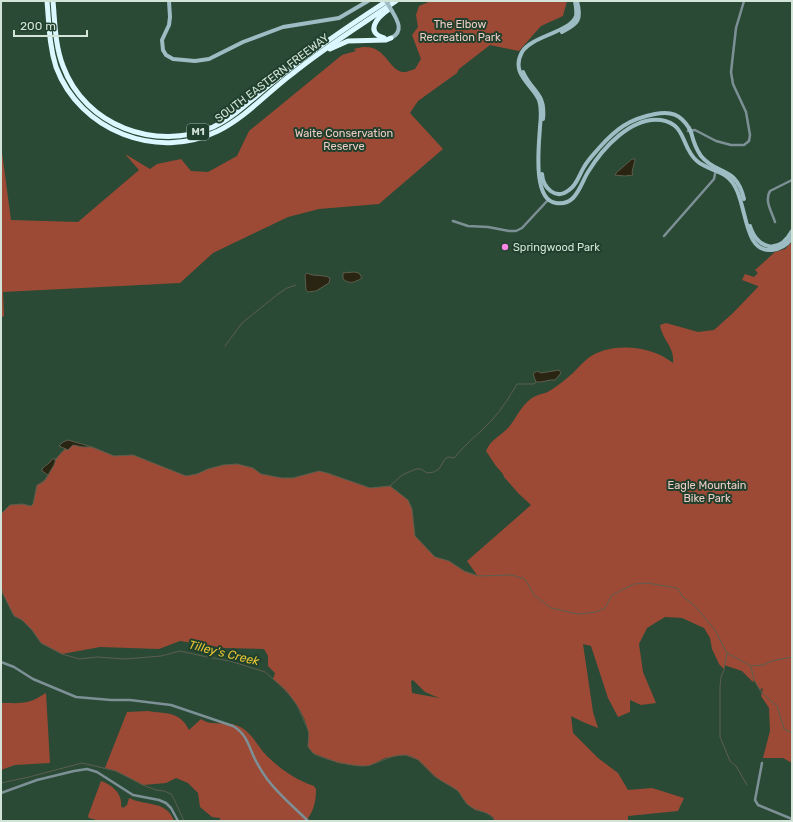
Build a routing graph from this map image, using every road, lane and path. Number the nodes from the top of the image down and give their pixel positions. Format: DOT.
graph roads {
  1 [pos="47,1"];
  2 [pos="53,1"];
  3 [pos="169,1"];
  4 [pos="368,1"];
  5 [pos="381,1"];
  6 [pos="386,1"];
  7 [pos="396,1"];
  8 [pos="400,1"];
  9 [pos="576,1"];
  10 [pos="744,1"];
  11 [pos="356,21"];
  12 [pos="391,38"];
  13 [pos="290,75"];
  14 [pos="689,130"];
  15 [pos="716,169"];
  16 [pos="792,180"];
  17 [pos="547,189"];
  18 [pos="553,193"];
  19 [pos="548,200"];
  20 [pos="453,221"];
  21 [pos="775,222"];
  22 [pos="792,231"];
  23 [pos="664,236"];
  24 [pos="792,238"];
  25 [pos="1,662"];
  26 [pos="762,763"];
  27 [pos="1,793"];
  28 [pos="792,819"];
  29 [pos="178,821"];
  30 [pos="308,821"];
  1 -- 13 [label="highway, SOUTH EASTERN FREEWAY / M1"];
  2 -- 11 [label="highway, SOUTH EASTERN FREEWAY / M1"];
  3 -- 4 [label="main road"];
  5 -- 11 [label="highway"];
  6 -- 11 [label="highway, SOUTH EASTERN FREEWAY / M1"];
  6 -- 12 [label="main road, bridge"];
  7 -- 13 [label="highway, SOUTH EASTERN FREEWAY / M1"];
  8 -- 12 [label="highway"];
  9 -- 17 [label="main road"];
  9 -- 19 [label="main road"];
  10 -- 14 [label="street"];
  12 -- 13 [label="highway"];
  14 -- 15 [label="main road"];
  14 -- 18 [label="main road"];
  15 -- 19 [label="main road"];
  15 -- 22 [label="main road"];
  15 -- 23 [label="street"];
  15 -- 24 [label="main road"];
  16 -- 21 [label="street"];
  17 -- 18 [label="main road"];
  17 -- 19 [label="main road"];
  18 -- 19 [label="main road"];
  19 -- 20 [label="street"];
  25 -- 30 [label="street"];
  26 -- 28 [label="street"];
  27 -- 29 [label="street"];
}
